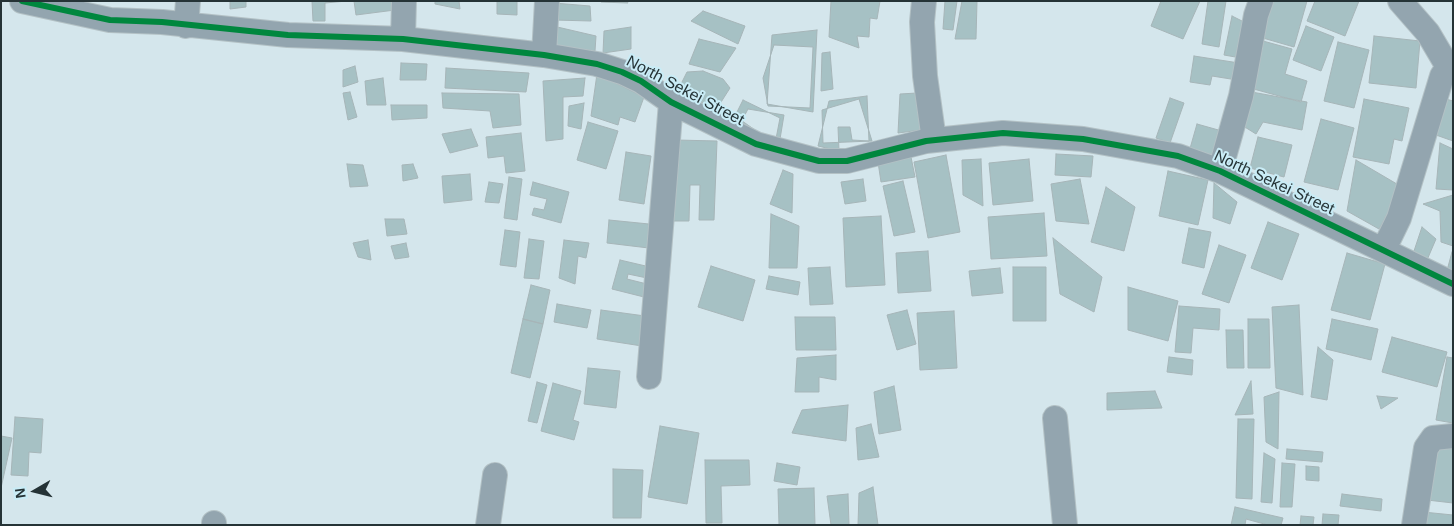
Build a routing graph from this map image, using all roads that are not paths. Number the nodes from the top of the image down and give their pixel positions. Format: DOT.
graph roads {
  1 [pos="22,1"];
  2 [pos="188,1"];
  3 [pos="404,1"];
  4 [pos="548,1"];
  5 [pos="924,1"];
  6 [pos="1261,1"];
  7 [pos="1400,1"];
  8 [pos="186,26"];
  9 [pos="403,39"];
  10 [pos="544,55"];
  11 [pos="1450,66"];
  12 [pos="671,102"];
  13 [pos="934,140"];
  14 [pos="1220,171"];
  15 [pos="1384,249"];
  16 [pos="1453,284"];
  17 [pos="649,377"];
  18 [pos="1055,418"];
  19 [pos="1453,436"];
  20 [pos="495,475"];
  21 [pos="488,525"];
  22 [pos="1064,525"];
  23 [pos="1414,525"];
  1 -- 8 [label="street, North Sekei Street"];
  2 -- 8 [label="street"];
  3 -- 9 [label="street"];
  4 -- 10 [label="street"];
  5 -- 13 [label="street"];
  6 -- 14 [label="street"];
  7 -- 11 [label="street"];
  8 -- 9 [label="street, North Sekei Street"];
  9 -- 10 [label="street, North Sekei Street"];
  10 -- 12 [label="street, North Sekei Street"];
  11 -- 15 [label="street"];
  12 -- 13 [label="street, North Sekei Street"];
  12 -- 17 [label="street"];
  13 -- 14 [label="street, North Sekei Street"];
  14 -- 15 [label="street, North Sekei Street"];
  15 -- 16 [label="street, North Sekei Street"];
  18 -- 22 [label="street"];
  19 -- 23 [label="street"];
  20 -- 21 [label="street"];
}
